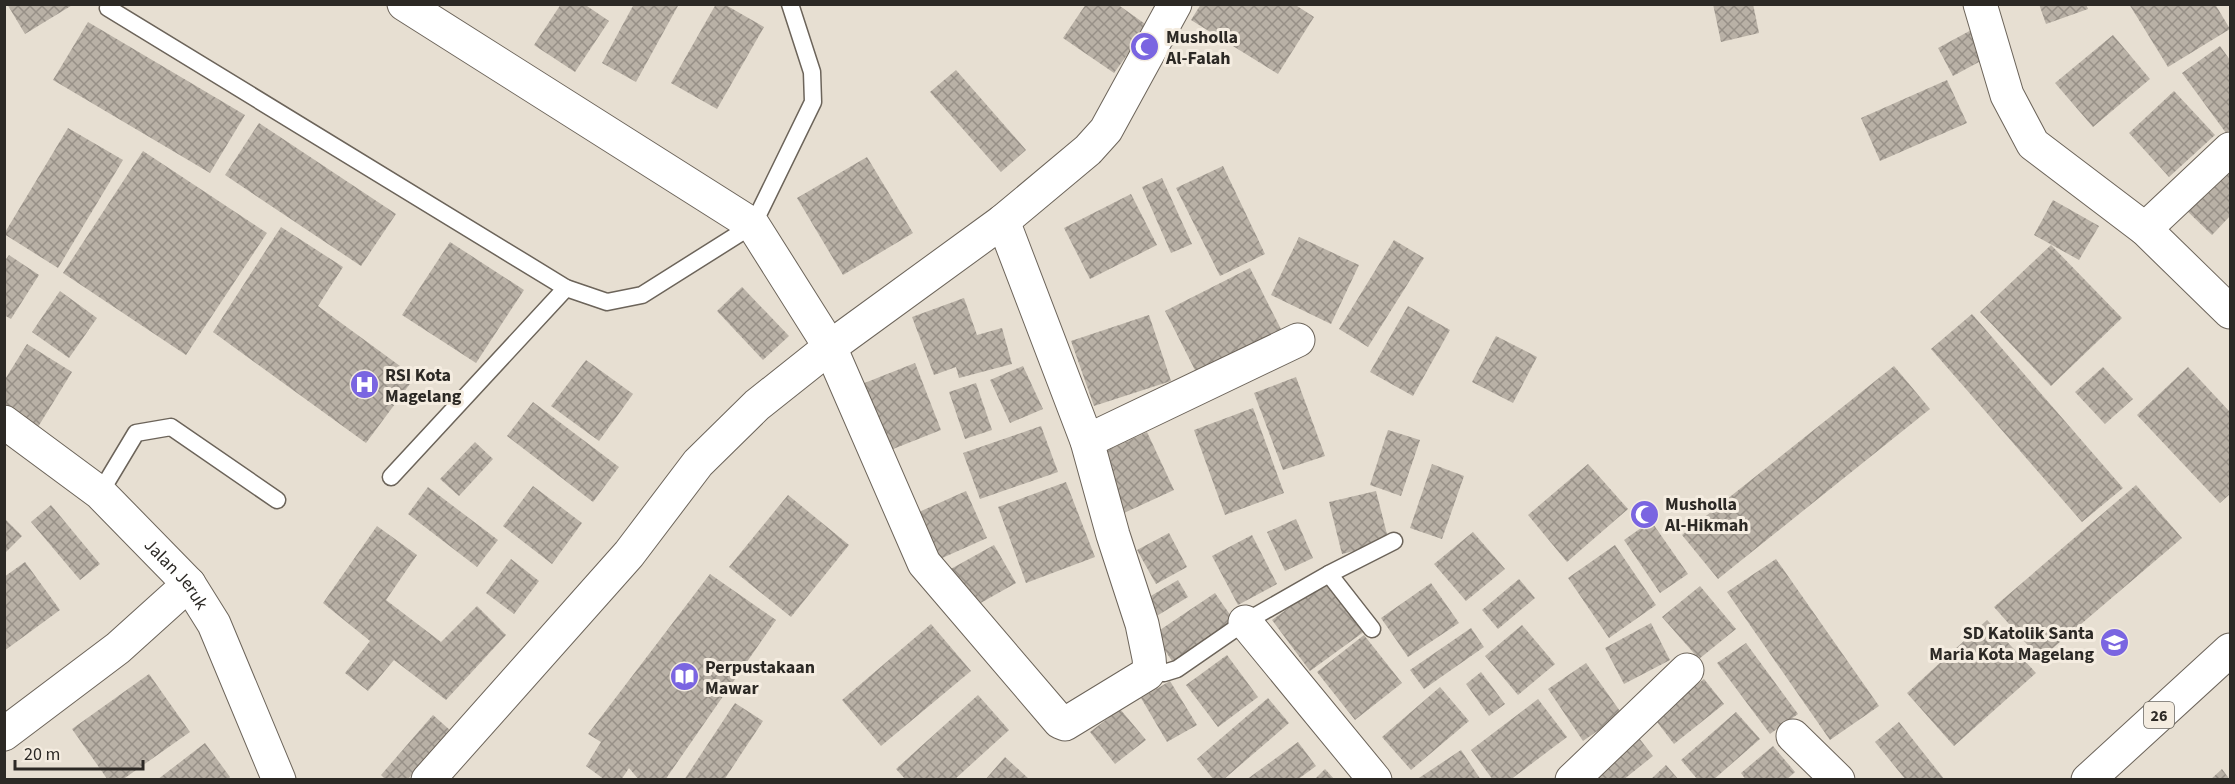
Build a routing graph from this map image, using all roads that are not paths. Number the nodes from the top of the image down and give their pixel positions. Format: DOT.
graph roads {
  1 [pos="404,4"];
  2 [pos="790,4"];
  3 [pos="1175,4"];
  4 [pos="1980,4"];
  5 [pos="108,8"];
  6 [pos="439,13"];
  7 [pos="2230,149"];
  8 [pos="1003,221"];
  9 [pos="753,225"];
  10 [pos="2145,229"];
  11 [pos="566,288"];
  12 [pos="2230,312"];
  13 [pos="1298,340"];
  14 [pos="830,347"];
  15 [pos="4,422"];
  16 [pos="1087,441"];
  17 [pos="391,477"];
  18 [pos="100,493"];
  19 [pos="277,500"];
  20 [pos="1394,541"];
  21 [pos="1329,574"];
  22 [pos="189,584"];
  23 [pos="1245,622"];
  24 [pos="1372,629"];
  25 [pos="2230,650"];
  26 [pos="1150,670"];
  27 [pos="1687,670"];
  28 [pos="4,734"];
  29 [pos="1793,736"];
  30 [pos="279,780"];
  31 [pos="428,780"];
  32 [pos="1375,780"];
  33 [pos="1572,780"];
  34 [pos="1838,780"];
  35 [pos="2088,780"];
  1 -- 6 [label="main road"];
  2 -- 9 [label="lane"];
  3 -- 8 [label="main road"];
  4 -- 10 [label="main road"];
  5 -- 11 [label="lane"];
  6 -- 9 [label="main road"];
  7 -- 10 [label="main road"];
  8 -- 14 [label="main road"];
  8 -- 16 [label="main road"];
  9 -- 11 [label="lane"];
  9 -- 14 [label="main road"];
  10 -- 12 [label="main road"];
  11 -- 17 [label="lane"];
  13 -- 16 [label="main road"];
  14 -- 26 [label="main road"];
  14 -- 31 [label="main road"];
  15 -- 18 [label="main road, Jalan Jeruk"];
  16 -- 26 [label="main road"];
  18 -- 19 [label="lane"];
  18 -- 22 [label="main road, Jalan Jeruk"];
  20 -- 21 [label="lane"];
  21 -- 23 [label="lane"];
  21 -- 24 [label="lane"];
  22 -- 28 [label="main road"];
  22 -- 30 [label="main road, Jalan Jeruk"];
  23 -- 26 [label="lane"];
  23 -- 32 [label="main road"];
  25 -- 35 [label="main road, 26"];
  27 -- 33 [label="main road"];
  29 -- 34 [label="main road"];
}
